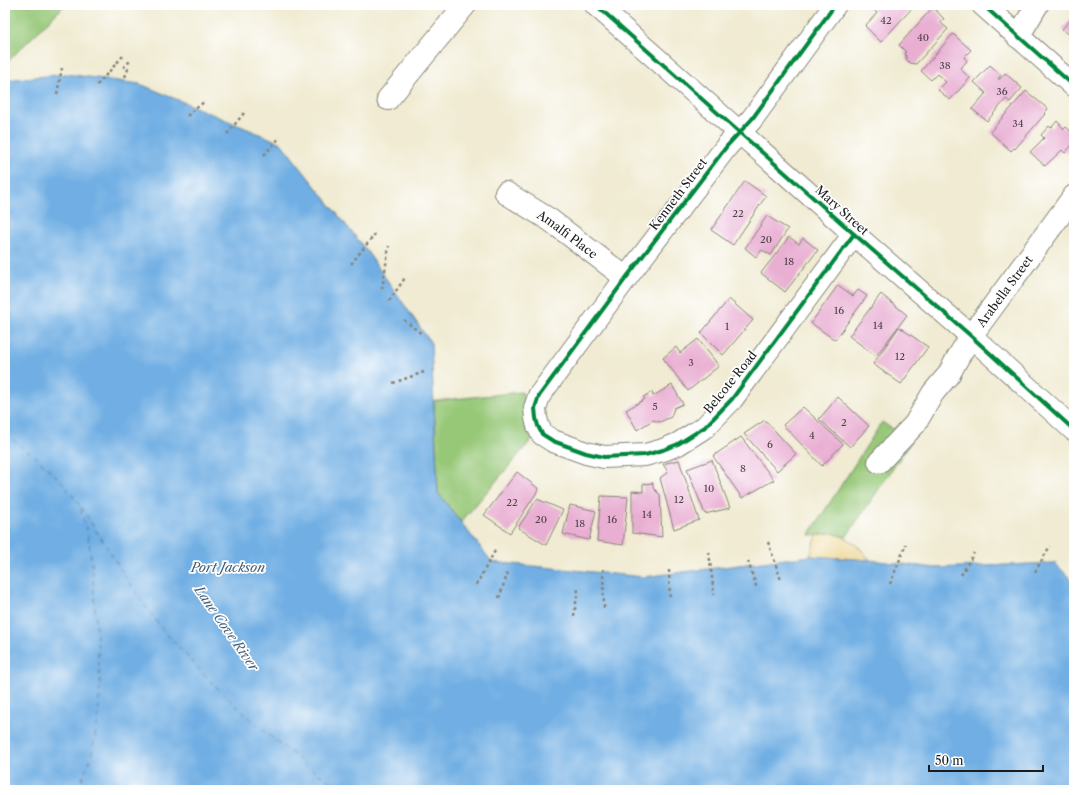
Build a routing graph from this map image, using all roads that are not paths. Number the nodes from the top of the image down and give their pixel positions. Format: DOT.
graph roads {
  1 [pos="465,5"];
  2 [pos="596,5"];
  3 [pos="835,5"];
  4 [pos="983,5"];
  5 [pos="1037,5"];
  6 [pos="1018,36"];
  7 [pos="1074,86"];
  8 [pos="388,99"];
  9 [pos="740,133"];
  10 [pos="506,193"];
  11 [pos="1074,196"];
  12 [pos="854,234"];
  13 [pos="626,278"];
  14 [pos="971,336"];
  15 [pos="540,396"];
  16 [pos="1074,430"];
  17 [pos="878,462"];
  1 -- 8 [label="street"];
  2 -- 9 [label="street, Mary Street"];
  3 -- 9 [label="street, Kenneth Street"];
  4 -- 6 [label="street"];
  5 -- 6 [label="street"];
  6 -- 7 [label="street"];
  9 -- 12 [label="street, Mary Street"];
  9 -- 13 [label="street, Kenneth Street"];
  10 -- 13 [label="street, Amalfi Place"];
  11 -- 14 [label="street, Arabella Street"];
  12 -- 14 [label="street, Mary Street"];
  12 -- 15 [label="street, Belcote Road"];
  13 -- 15 [label="street, Kenneth Street"];
  14 -- 16 [label="street, Mary Street"];
  14 -- 17 [label="street, Arabella Street"];
}
